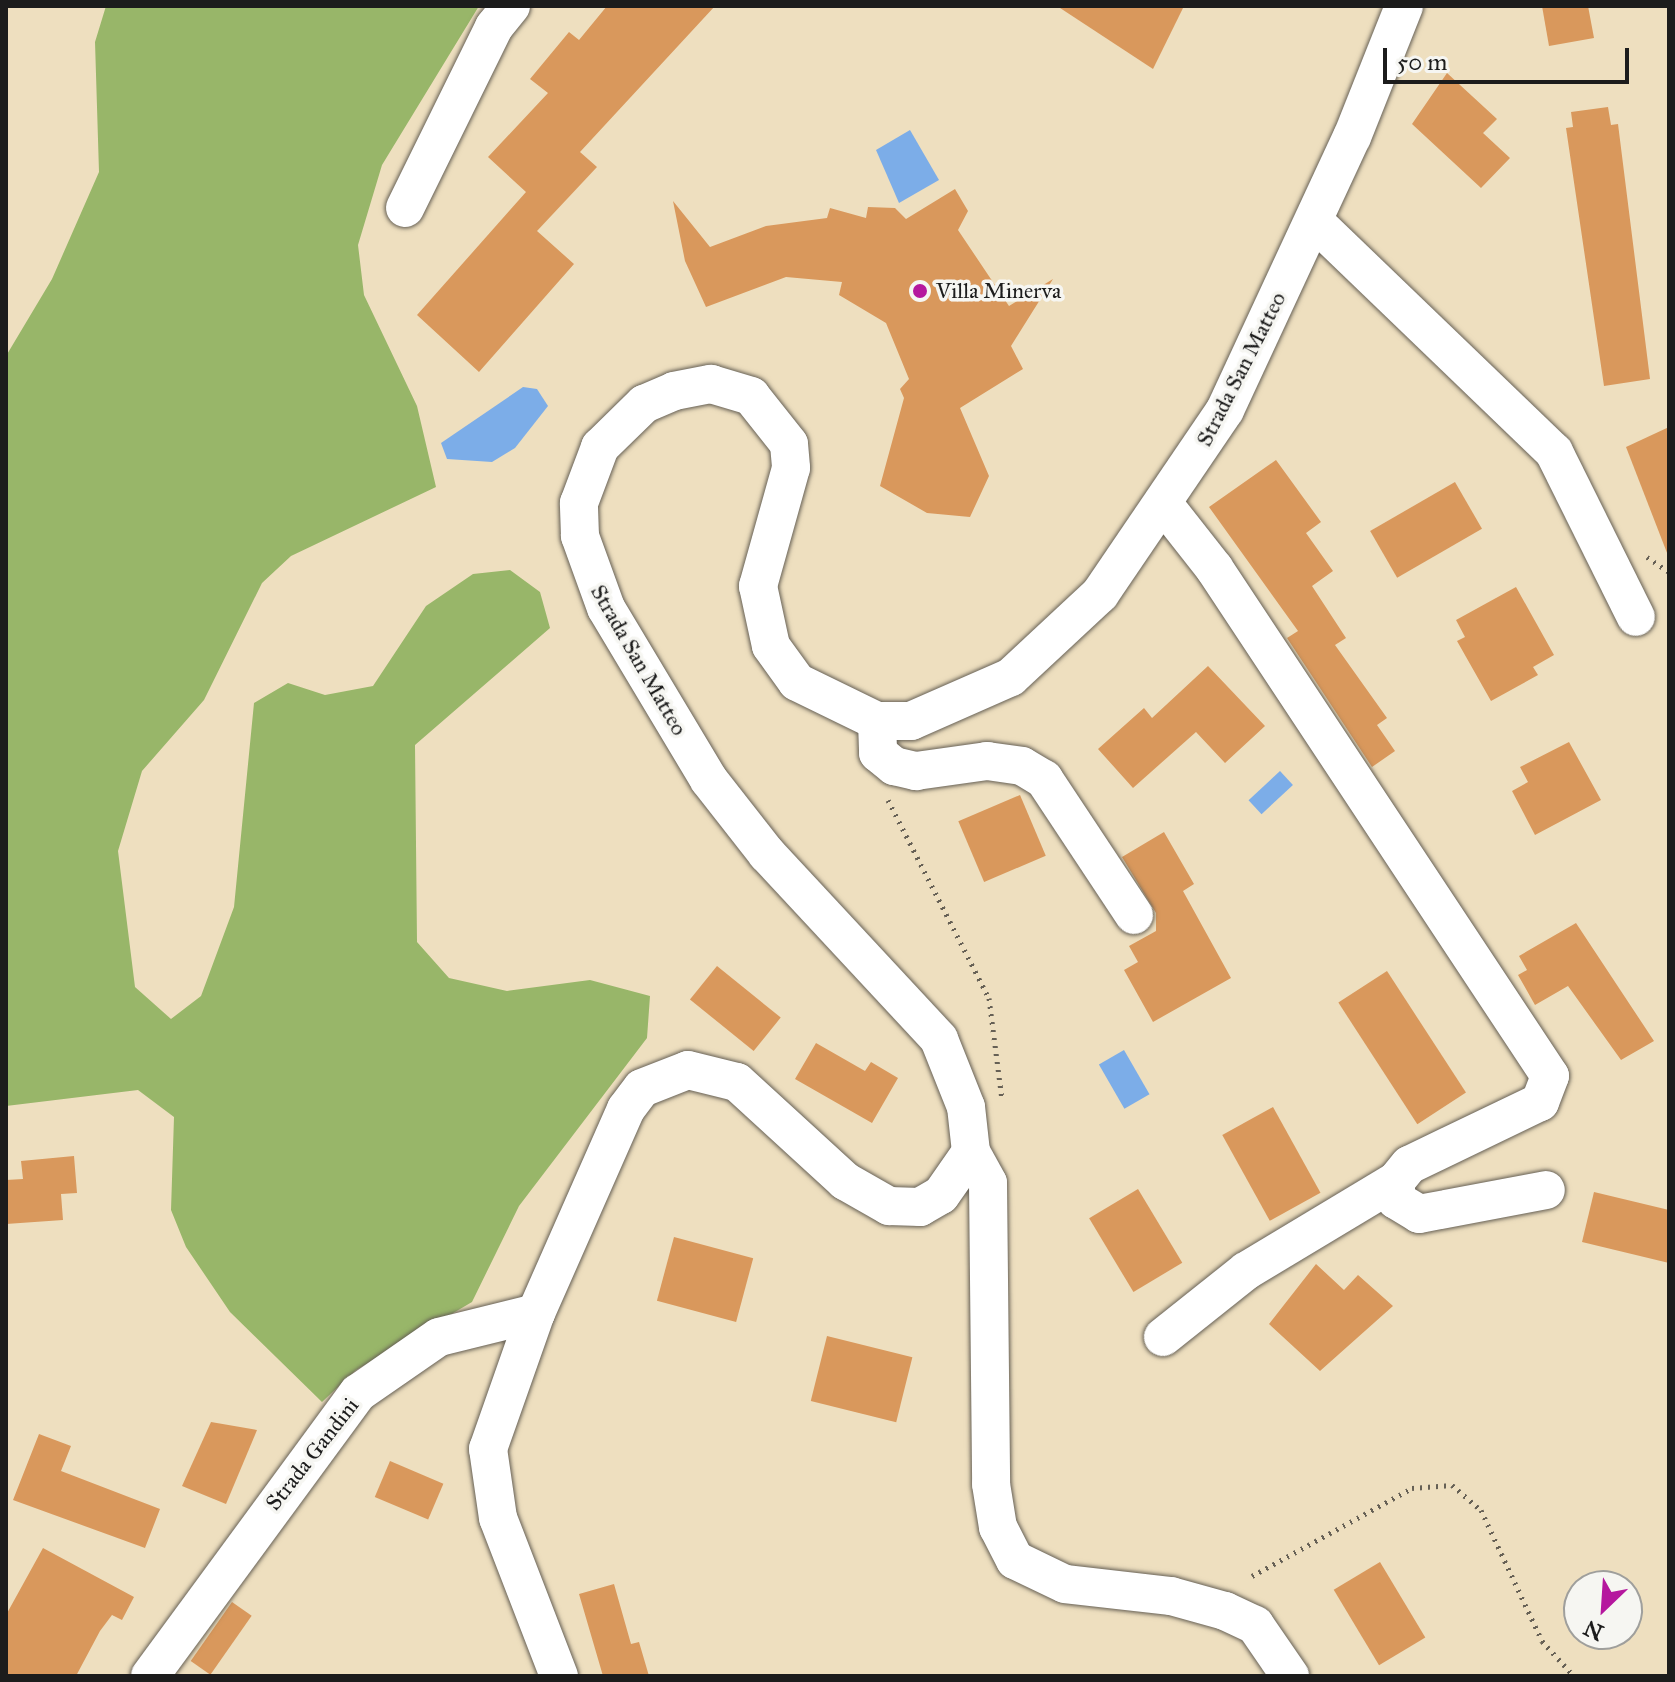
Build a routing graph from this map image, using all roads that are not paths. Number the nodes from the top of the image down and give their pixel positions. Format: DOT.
graph roads {
  1 [pos="511,6"];
  2 [pos="1404,6"];
  3 [pos="405,208"];
  4 [pos="1314,221"];
  5 [pos="1166,507"];
  6 [pos="1636,617"];
  7 [pos="877,737"];
  8 [pos="1134,915"];
  9 [pos="971,1152"];
  10 [pos="1396,1181"];
  11 [pos="1546,1190"];
  12 [pos="536,1313"];
  13 [pos="1163,1337"];
  14 [pos="150,1676"];
  15 [pos="559,1676"];
  16 [pos="1290,1676"];
  1 -- 3 [label="street"];
  2 -- 4 [label="street, Strada San Matteo"];
  4 -- 5 [label="street, Strada San Matteo"];
  4 -- 6 [label="street"];
  5 -- 7 [label="street, Strada San Matteo"];
  5 -- 10 [label="street"];
  7 -- 8 [label="street"];
  7 -- 9 [label="street, Strada San Matteo"];
  9 -- 12 [label="street"];
  9 -- 16 [label="street, Strada San Matteo"];
  10 -- 11 [label="street"];
  10 -- 13 [label="street"];
  12 -- 14 [label="street, Strada Gandini"];
  12 -- 15 [label="street"];
}
